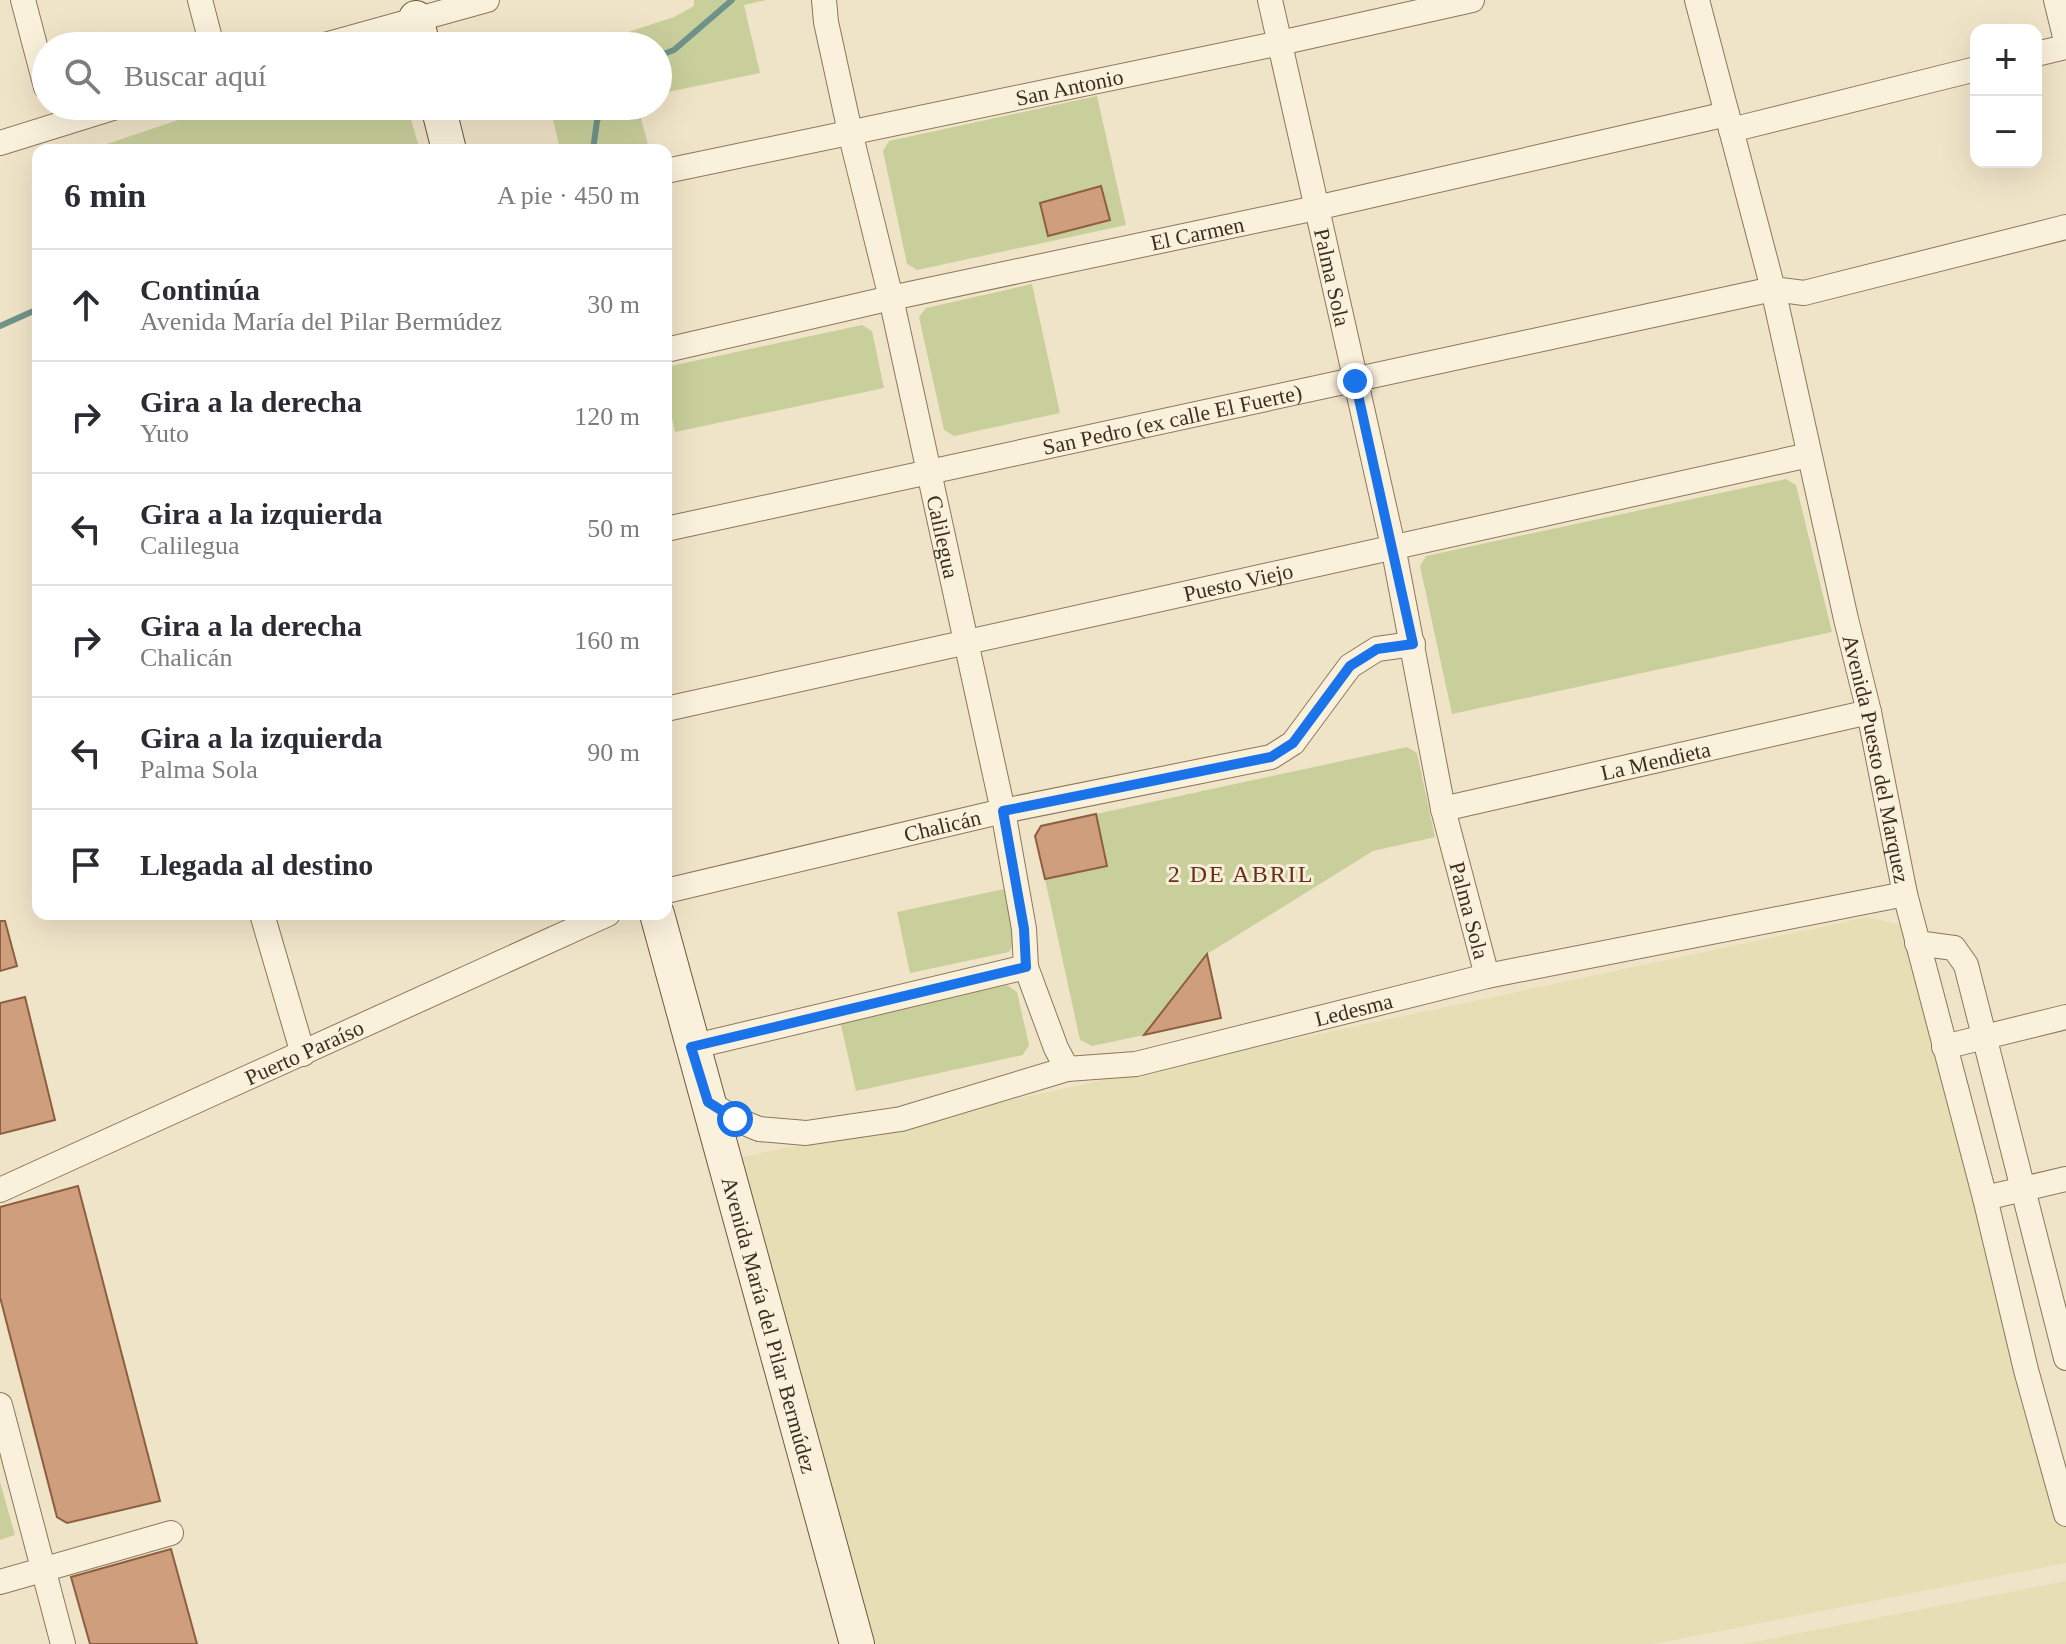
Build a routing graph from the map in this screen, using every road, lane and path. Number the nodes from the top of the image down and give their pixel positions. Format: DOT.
graph roads {
  1 [pos="23,0"];
  2 [pos="200,0"];
  3 [pos="487,0"];
  4 [pos="824,0"];
  5 [pos="1270,0"];
  6 [pos="1472,0"];
  7 [pos="1697,0"];
  8 [pos="2056,0"];
  9 [pos="417,21"];
  10 [pos="208,32"];
  11 [pos="375,32"];
  12 [pos="32,34"];
  13 [pos="1280,43"];
  14 [pos="2066,44"];
  15 [pos="2042,52"];
  16 [pos="1970,70"];
  17 [pos="44,120"];
  18 [pos="442,120"];
  19 [pos="1729,122"];
  20 [pos="850,132"];
  21 [pos="0,143"];
  22 [pos="448,144"];
  23 [pos="672,170"];
  24 [pos="1316,208"];
  25 [pos="2066,227"];
  26 [pos="1773,289"];
  27 [pos="891,298"];
  28 [pos="672,349"];
  29 [pos="1355,381"];
  30 [pos="1809,455"];
  31 [pos="929,472"];
  32 [pos="672,528"];
  33 [pos="1393,546"];
  34 [pos="966,641"];
  35 [pos="1413,644"];
  36 [pos="672,708"];
  37 [pos="1869,712"];
  38 [pos="1443,809"];
  39 [pos="1003,811"];
  40 [pos="672,890"];
  41 [pos="1905,894"];
  42 [pos="264,920"];
  43 [pos="595,920"];
  44 [pos="659,920"];
  45 [pos="1917,943"];
  46 [pos="1026,967"];
  47 [pos="1487,976"];
  48 [pos="2066,1017"];
  49 [pos="1984,1037"];
  50 [pos="691,1047"];
  51 [pos="1944,1047"];
  52 [pos="303,1054"];
  53 [pos="1067,1069"];
  54 [pos="708,1102"];
  55 [pos="2066,1179"];
  56 [pos="2023,1189"];
  57 [pos="0,1190"];
  58 [pos="1985,1198"];
  59 [pos="2066,1359"];
  60 [pos="2026,1370"];
  61 [pos="0,1405"];
  62 [pos="2066,1514"];
  63 [pos="171,1533"];
  64 [pos="45,1569"];
  65 [pos="0,1582"];
  66 [pos="63,1644"];
  67 [pos="857,1644"];
  1 -- 12 [label="street"];
  2 -- 10 [label="street"];
  3 -- 9 [label="street"];
  4 -- 20 [label="street, Calilegua"];
  5 -- 13 [label="street, Palma Sola"];
  6 -- 13 [label="street, San Antonio"];
  7 -- 19 [label="street, Avenida Puesto del Marquez"];
  8 -- 14 [label="street"];
  9 -- 11 [label="street"];
  13 -- 20 [label="street, San Antonio"];
  13 -- 24 [label="street, Palma Sola"];
  14 -- 15 [label="street"];
  16 -- 19 [label="street, El Carmen"];
  17 -- 21 [label="street"];
  18 -- 22 [label="street"];
  19 -- 24 [label="street, El Carmen"];
  19 -- 26 [label="street, Avenida Puesto del Marquez"];
  20 -- 23 [label="street, San Antonio"];
  20 -- 27 [label="street, Calilegua"];
  24 -- 27 [label="street, El Carmen"];
  24 -- 29 [label="street, Palma Sola"];
  25 -- 26 [label="street, San Pedro (ex calle El Fuerte)"];
  26 -- 29 [label="street, San Pedro (ex calle El Fuerte)"];
  26 -- 30 [label="street, Avenida Puesto del Marquez"];
  27 -- 28 [label="street, El Carmen"];
  27 -- 31 [label="street, Calilegua"];
  29 -- 31 [label="street, San Pedro (ex calle El Fuerte)"];
  29 -- 33 [label="street, Palma Sola"];
  30 -- 33 [label="street, Puesto Viejo"];
  30 -- 37 [label="street, Avenida Puesto del Marquez"];
  31 -- 32 [label="street, San Pedro (ex calle El Fuerte)"];
  31 -- 34 [label="street, Calilegua"];
  33 -- 34 [label="street, Puesto Viejo"];
  33 -- 35 [label="street, Palma Sola"];
  34 -- 36 [label="street, Puesto Viejo"];
  34 -- 39 [label="street, Calilegua"];
  35 -- 38 [label="street, Palma Sola"];
  35 -- 39 [label="street, Chalicán"];
  37 -- 38 [label="street, La Mendieta"];
  37 -- 41 [label="street, Avenida Puesto del Marquez"];
  38 -- 47 [label="street, Palma Sola"];
  39 -- 40 [label="street, Chalicán"];
  39 -- 46 [label="street, Calilegua"];
  41 -- 45 [label="street, Avenida Puesto del Marquez"];
  41 -- 47 [label="street, Ledesma"];
  42 -- 52 [label="street"];
  43 -- 52 [label="street, Puerto Paraíso"];
  44 -- 50 [label="street, Avenida María del Pilar Bermúdez"];
  45 -- 49 [label="street"];
  45 -- 51 [label="street, Avenida Puesto del Marquez"];
  46 -- 50 [label="street"];
  46 -- 53 [label="street, Calilegua"];
  47 -- 53 [label="street, Ledesma"];
  48 -- 49 [label="street"];
  49 -- 51 [label="street"];
  49 -- 56 [label="street"];
  50 -- 54 [label="street, Avenida María del Pilar Bermúdez"];
  51 -- 58 [label="street, Avenida Puesto del Marquez"];
  52 -- 57 [label="street, Puerto Paraíso"];
  53 -- 54 [label="street, Ledesma"];
  54 -- 67 [label="street, Avenida María del Pilar Bermúdez"];
  55 -- 56 [label="street"];
  56 -- 58 [label="street"];
  56 -- 59 [label="street"];
  58 -- 60 [label="street, Avenida Puesto del Marquez"];
  59 -- 60 [label="street"];
  60 -- 62 [label="street, Avenida Puesto del Marquez"];
  61 -- 64 [label="street"];
  63 -- 64 [label="street"];
  64 -- 65 [label="street"];
  64 -- 66 [label="street"];
}
